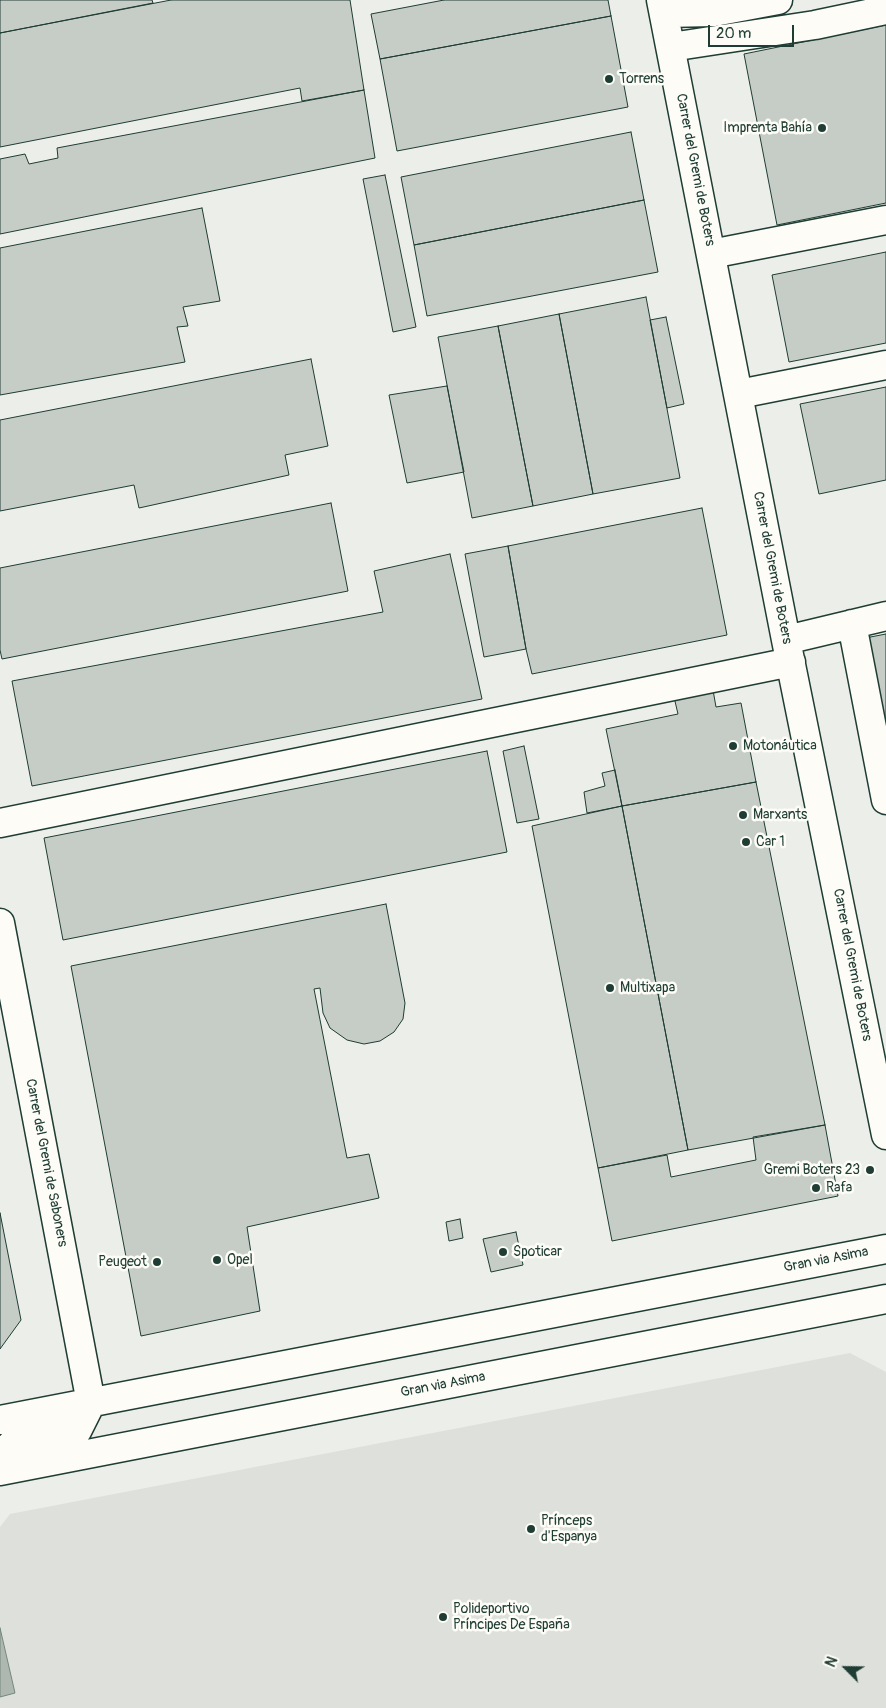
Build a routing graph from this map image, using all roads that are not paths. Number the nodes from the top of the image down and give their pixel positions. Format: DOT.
graph roads {
  1 [pos="778,0"];
  2 [pos="663,6"];
  3 [pos="886,10"];
  4 [pos="671,47"];
  5 [pos="886,220"];
  6 [pos="711,254"];
  7 [pos="886,365"];
  8 [pos="738,394"];
  9 [pos="886,616"];
  10 [pos="852,624"];
  11 [pos="789,651"];
  12 [pos="886,800"];
  13 [pos="0,823"];
  14 [pos="0,923"];
  15 [pos="886,1135"];
  16 [pos="886,1249"];
  17 [pos="886,1299"];
  18 [pos="91,1403"];
  19 [pos="0,1420"];
  20 [pos="0,1460"];
  21 [pos="0,1471"];
  1 -- 2 [label="street"];
  2 -- 4 [label="street, Carrer del Gremi de Boters"];
  3 -- 4 [label="street"];
  4 -- 6 [label="street, Carrer del Gremi de Boters"];
  5 -- 6 [label="street"];
  6 -- 8 [label="street, Carrer del Gremi de Boters"];
  7 -- 8 [label="street"];
  8 -- 11 [label="street, Carrer del Gremi de Boters"];
  9 -- 10 [label="street"];
  10 -- 11 [label="street"];
  10 -- 12 [label="street"];
  11 -- 13 [label="street"];
  11 -- 15 [label="street, Carrer del Gremi de Boters"];
  14 -- 18 [label="street, Carrer del Gremi de Saboners"];
  16 -- 18 [label="street, Gran via Asima"];
  17 -- 21 [label="street, Gran via Asima"];
  18 -- 19 [label="street, Gran via Asima"];
  18 -- 20 [label="street"];
}
